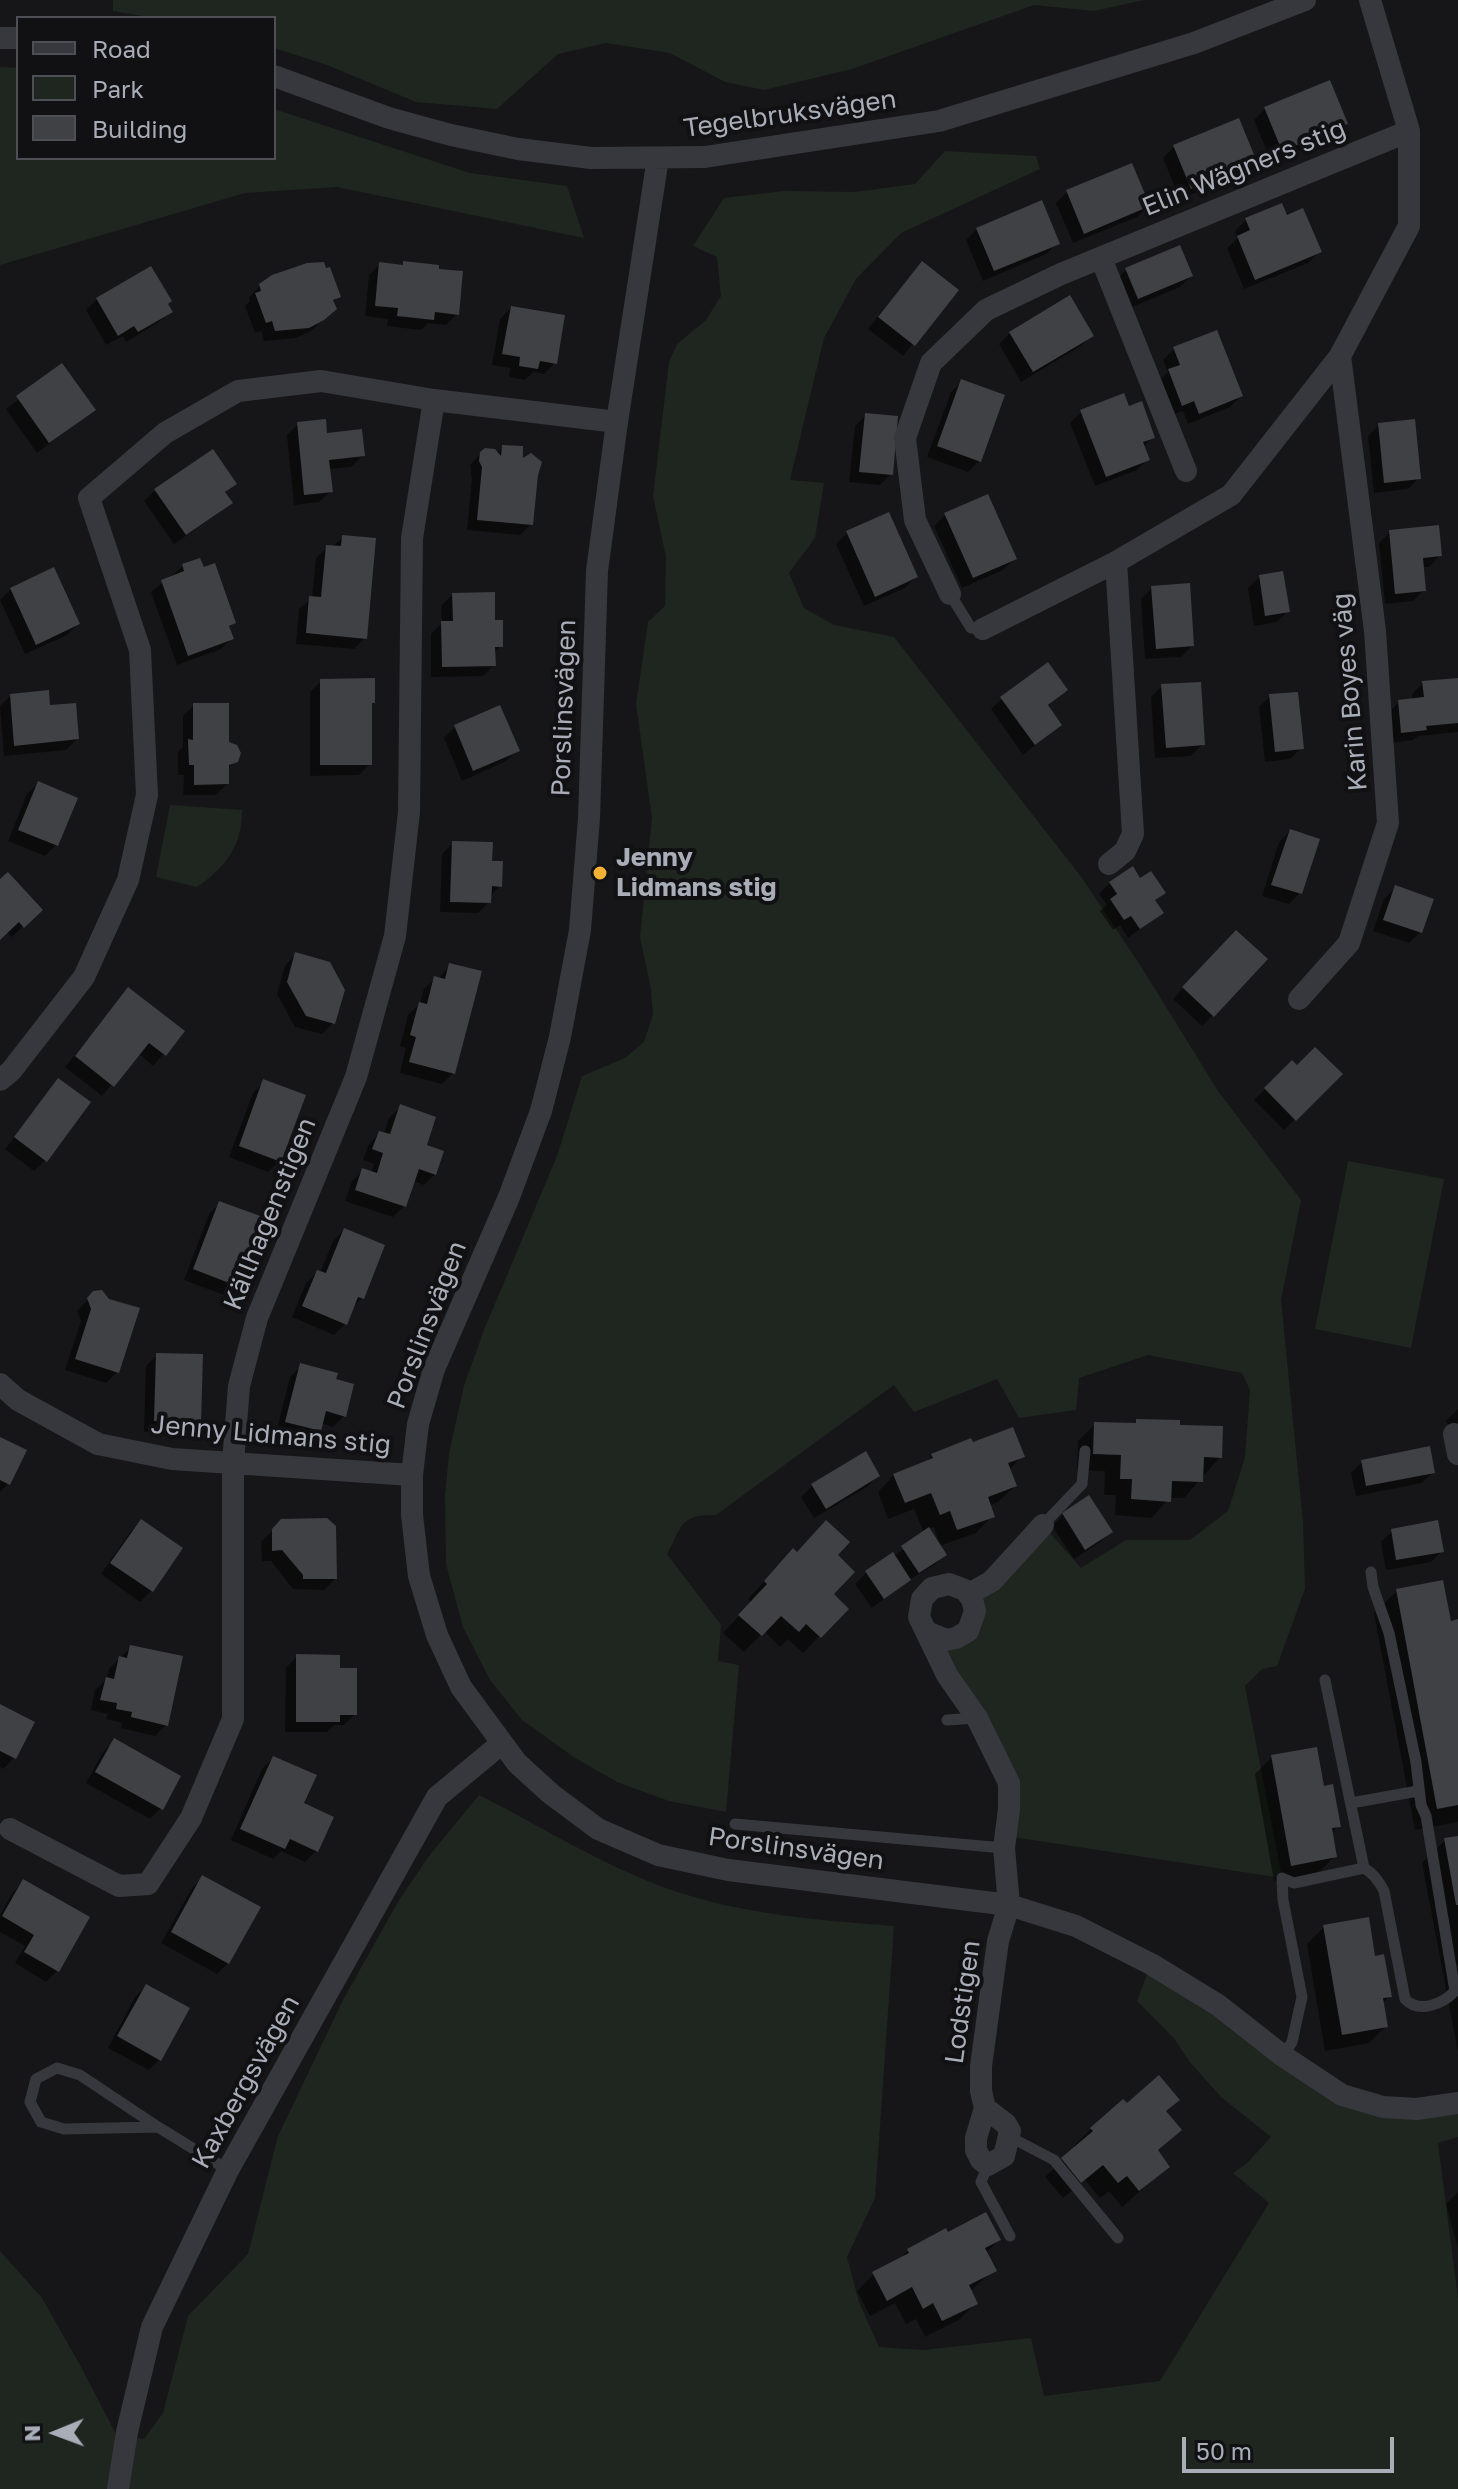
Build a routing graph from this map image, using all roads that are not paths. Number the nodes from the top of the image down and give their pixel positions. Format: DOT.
graph roads {
  1 [pos="1305,0"];
  2 [pos="1373,8"];
  3 [pos="276,77"];
  4 [pos="1409,131"];
  5 [pos="658,158"];
  6 [pos="1101,258"];
  7 [pos="1340,356"];
  8 [pos="434,400"];
  9 [pos="617,422"];
  10 [pos="1186,471"];
  11 [pos="1116,562"];
  12 [pos="950,594"];
  13 [pos="983,629"];
  14 [pos="1109,864"];
  15 [pos="1299,999"];
  16 [pos="0,1080"];
  17 [pos="0,1384"];
  18 [pos="1085,1451"];
  19 [pos="233,1463"];
  20 [pos="412,1475"];
  21 [pos="1043,1525"];
  22 [pos="1371,1572"];
  23 [pos="969,1594"];
  24 [pos="929,1633"];
  25 [pos="1325,1680"];
  26 [pos="977,1718"];
  27 [pos="947,1720"];
  28 [pos="502,1743"];
  29 [pos="1418,1791"];
  30 [pos="1351,1803"];
  31 [pos="735,1824"];
  32 [pos="10,1829"];
  33 [pos="1004,1848"];
  34 [pos="1364,1868"];
  35 [pos="1009,1905"];
  36 [pos="1283,2056"];
  37 [pos="1458,2103"];
  38 [pos="985,2108"];
  39 [pos="158,2127"];
  40 [pos="1010,2137"];
  41 [pos="988,2165"];
  42 [pos="228,2170"];
  43 [pos="1010,2236"];
  44 [pos="1118,2238"];
  45 [pos="118,2489"];
  1 -- 5 [label="street, Tegelbruksvägen"];
  2 -- 4 [label="street"];
  3 -- 5 [label="street, Tegelbruksvägen"];
  4 -- 6 [label="street, Elin Wägners stig"];
  4 -- 7 [label="street"];
  5 -- 9 [label="street, Porslinsvägen"];
  6 -- 10 [label="street"];
  6 -- 12 [label="street, Elin Wägners stig"];
  7 -- 11 [label="street"];
  7 -- 15 [label="street, Karin Boyes väg"];
  8 -- 9 [label="street"];
  8 -- 16 [label="street"];
  8 -- 19 [label="street, Källhagenstigen"];
  9 -- 20 [label="street, Porslinsvägen"];
  11 -- 13 [label="street"];
  11 -- 14 [label="street"];
  12 -- 13 [label="lane"];
  17 -- 19 [label="street, Jenny Lidmans stig"];
  18 -- 21 [label="lane"];
  19 -- 20 [label="street, Jenny Lidmans stig"];
  19 -- 32 [label="street, Källhagenstigen"];
  20 -- 28 [label="street, Porslinsvägen"];
  21 -- 23 [label="street"];
  22 -- 29 [label="lane"];
  23 -- 24 [label="street"];
  23 -- 24 [label="street"];
  24 -- 26 [label="street"];
  25 -- 30 [label="lane"];
  26 -- 27 [label="lane"];
  26 -- 33 [label="street"];
  28 -- 35 [label="street, Porslinsvägen"];
  28 -- 42 [label="street, Kaxbergsvägen"];
  29 -- 30 [label="lane"];
  29 -- 34 [label="lane"];
  30 -- 34 [label="lane"];
  31 -- 33 [label="lane"];
  33 -- 35 [label="street"];
  34 -- 36 [label="lane"];
  35 -- 36 [label="street, Porslinsvägen"];
  35 -- 38 [label="street, Lodstigen"];
  36 -- 37 [label="street, Porslinsvägen"];
  38 -- 40 [label="street"];
  38 -- 41 [label="street, Lodstigen"];
  39 -- 39 [label="lane"];
  39 -- 42 [label="lane"];
  40 -- 41 [label="street"];
  40 -- 44 [label="lane"];
  41 -- 43 [label="lane"];
  42 -- 45 [label="street, Kaxbergsvägen"];
}
